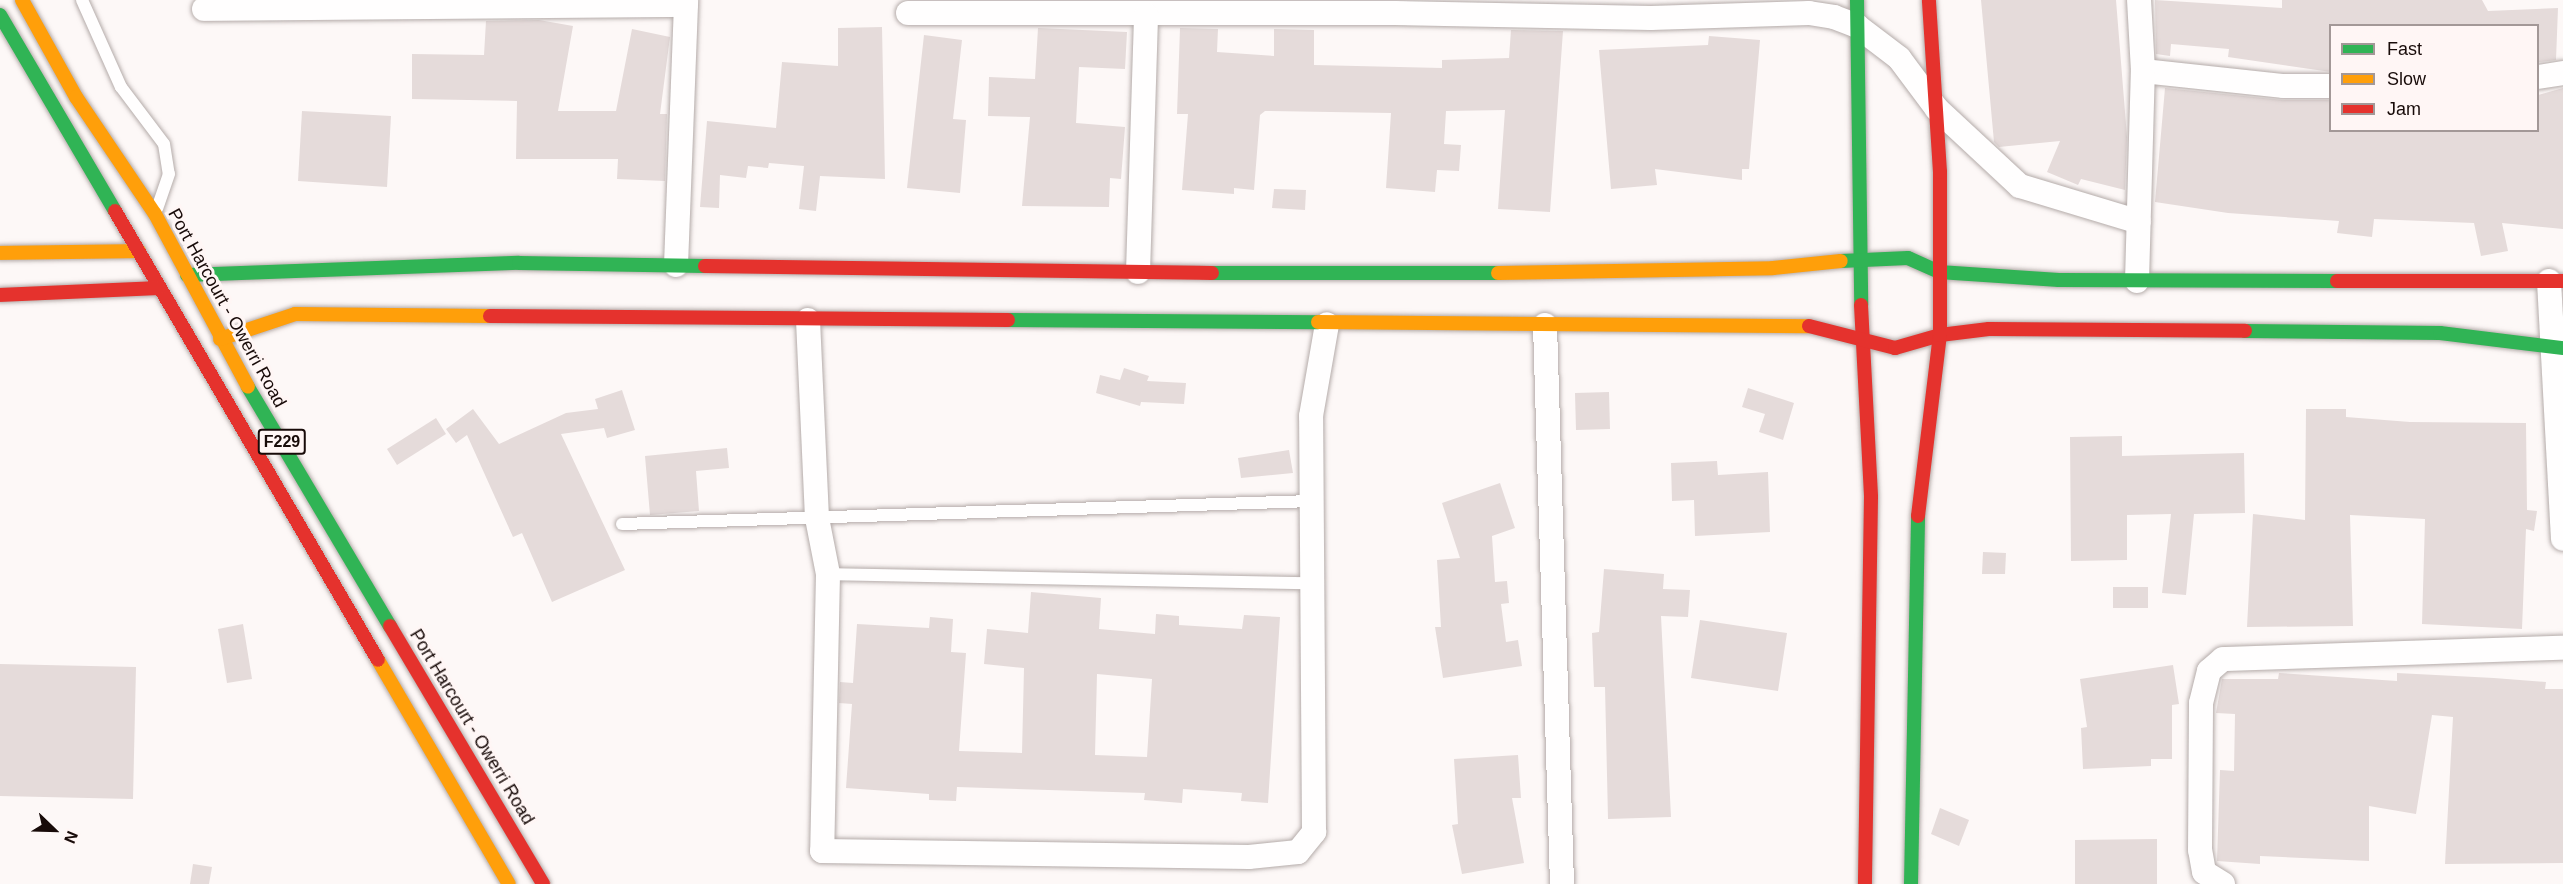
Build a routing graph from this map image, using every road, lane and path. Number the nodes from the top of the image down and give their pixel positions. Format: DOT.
graph roads {
  1 [pos="22,0"];
  2 [pos="82,0"];
  3 [pos="1857,0"];
  4 [pos="1929,0"];
  5 [pos="2139,0"];
  6 [pos="402,3"];
  7 [pos="686,3"];
  8 [pos="204,9"];
  9 [pos="908,13"];
  10 [pos="0,15"];
  11 [pos="1146,15"];
  12 [pos="1857,26"];
  13 [pos="2143,71"];
  14 [pos="2563,74"];
  15 [pos="2539,77"];
  16 [pos="2329,86"];
  17 [pos="1936,109"];
  18 [pos="155,214"];
  19 [pos="2139,222"];
  20 [pos="140,251"];
  21 [pos="0,253"];
  22 [pos="1859,258"];
  23 [pos="676,265"];
  24 [pos="1138,272"];
  25 [pos="1939,272"];
  26 [pos="187,275"];
  27 [pos="2137,281"];
  28 [pos="2556,281"];
  29 [pos="158,288"];
  30 [pos="0,295"];
  31 [pos="808,320"];
  32 [pos="1327,324"];
  33 [pos="1545,325"];
  34 [pos="1940,335"];
  35 [pos="220,339"];
  36 [pos="1863,342"];
  37 [pos="2558,348"];
  38 [pos="1313,501"];
  39 [pos="818,518"];
  40 [pos="622,524"];
  41 [pos="2563,539"];
  42 [pos="828,574"];
  43 [pos="1316,583"];
  44 [pos="2563,648"];
  45 [pos="509,884"];
  46 [pos="543,884"];
  47 [pos="1562,884"];
  48 [pos="1865,884"];
  49 [pos="1911,884"];
  50 [pos="2223,884"];
  1 -- 18 [label="street, Port Harcourt - Owerri Road / F229"];
  2 -- 18 [label="lane"];
  3 -- 12 [label="street"];
  4 -- 17 [label="street"];
  5 -- 13 [label="street"];
  6 -- 7 [label="street"];
  6 -- 8 [label="street"];
  7 -- 23 [label="street"];
  9 -- 11 [label="street"];
  10 -- 20 [label="street, F229"];
  11 -- 12 [label="street"];
  11 -- 24 [label="street"];
  12 -- 17 [label="street"];
  12 -- 22 [label="street"];
  13 -- 16 [label="street"];
  13 -- 19 [label="street"];
  14 -- 15 [label="street"];
  17 -- 19 [label="street"];
  17 -- 25 [label="street"];
  18 -- 26 [label="street, Port Harcourt - Owerri Road / F229"];
  19 -- 27 [label="street"];
  20 -- 21 [label="street"];
  20 -- 29 [label="street, F229"];
  22 -- 24 [label="street"];
  22 -- 25 [label="street"];
  22 -- 36 [label="street"];
  23 -- 24 [label="street"];
  23 -- 26 [label="street"];
  25 -- 27 [label="street"];
  25 -- 34 [label="street"];
  26 -- 35 [label="street, Port Harcourt - Owerri Road / F229"];
  27 -- 28 [label="street"];
  28 -- 37 [label="street"];
  29 -- 30 [label="street"];
  29 -- 45 [label="street, F229"];
  31 -- 32 [label="street"];
  31 -- 35 [label="street"];
  31 -- 39 [label="street"];
  32 -- 33 [label="street"];
  32 -- 38 [label="street"];
  33 -- 36 [label="street"];
  33 -- 47 [label="street"];
  34 -- 36 [label="street"];
  34 -- 37 [label="street"];
  34 -- 49 [label="street"];
  35 -- 46 [label="street, Port Harcourt - Owerri Road / F229"];
  36 -- 48 [label="street"];
  37 -- 41 [label="street"];
  38 -- 39 [label="lane"];
  38 -- 43 [label="street"];
  39 -- 40 [label="lane"];
  39 -- 42 [label="street"];
  42 -- 43 [label="lane"];
  42 -- 43 [label="street"];
  44 -- 50 [label="street"];
}
